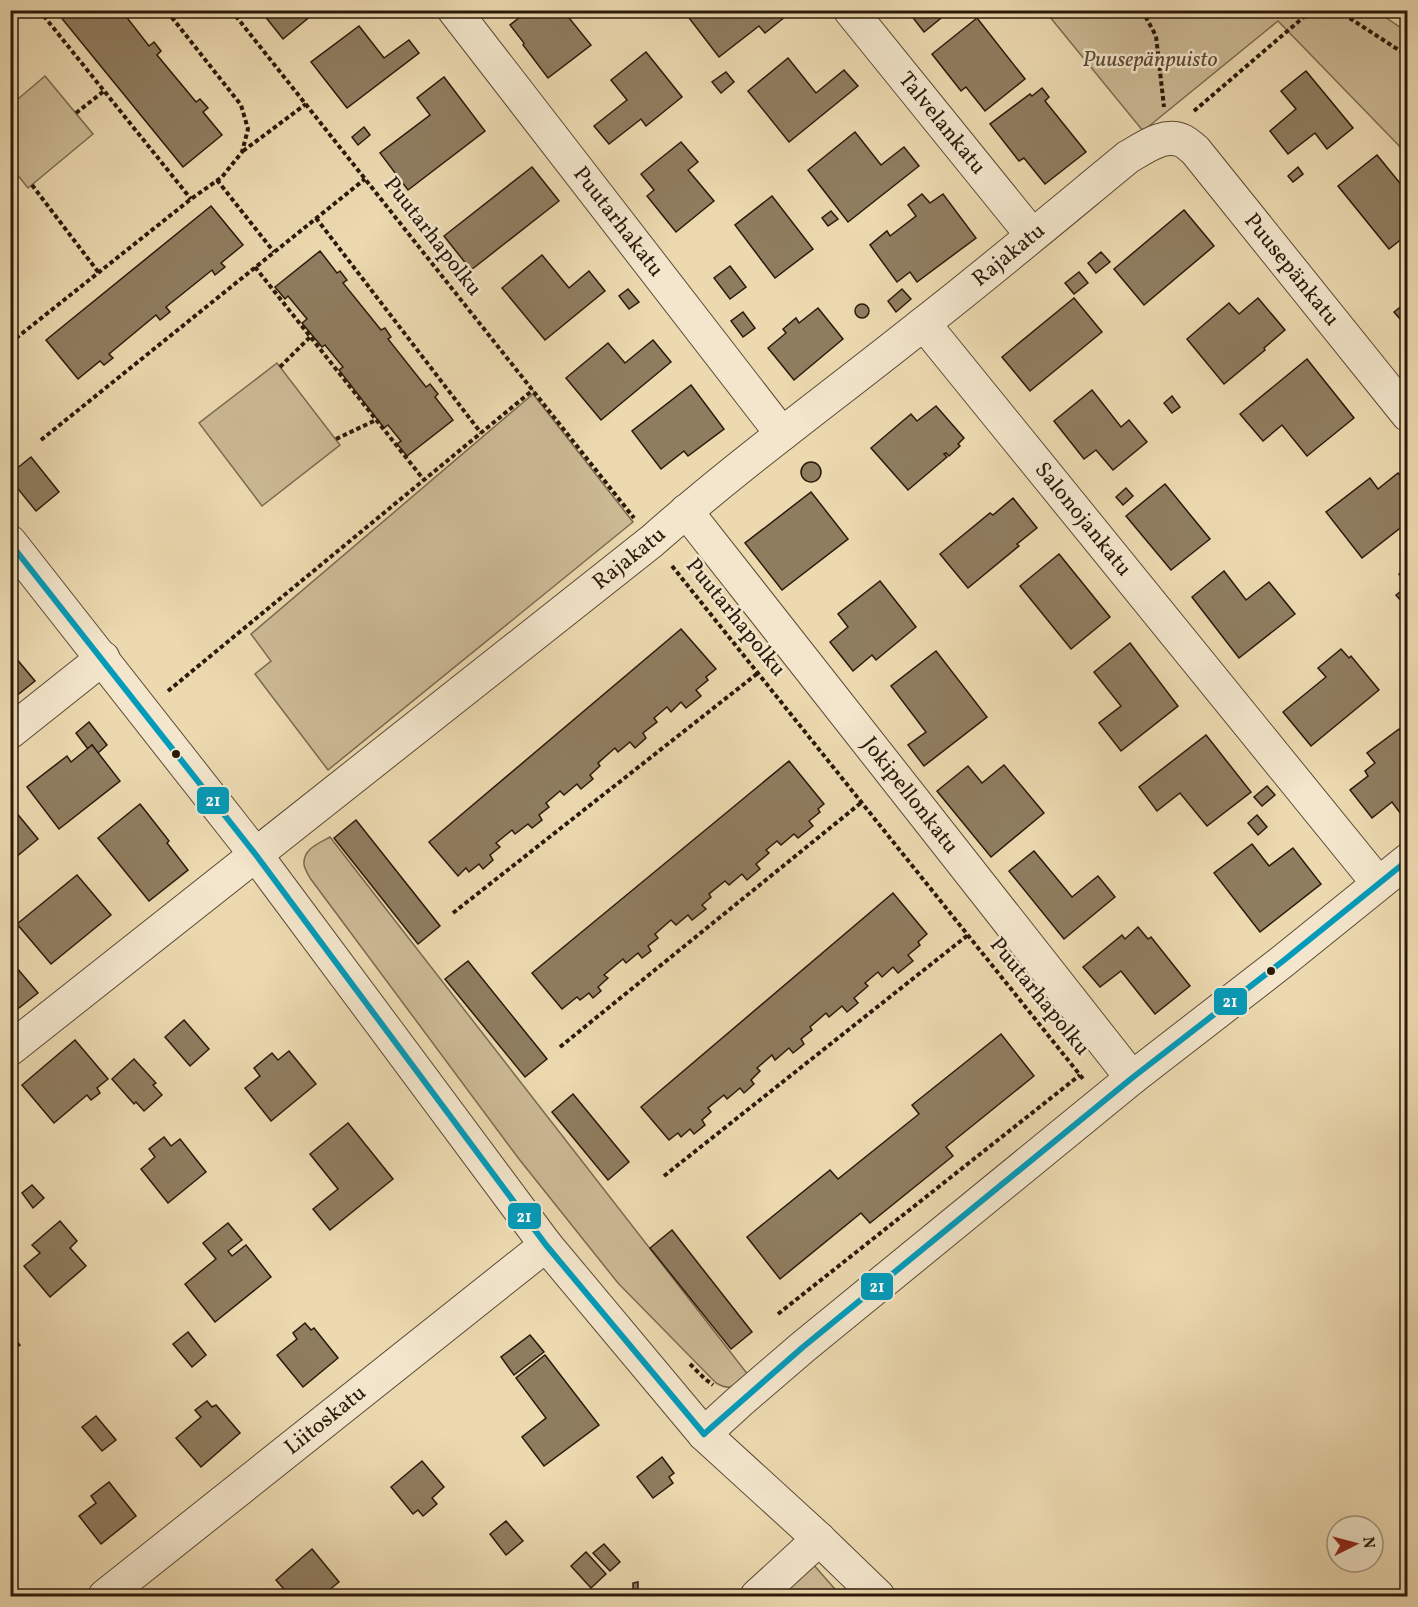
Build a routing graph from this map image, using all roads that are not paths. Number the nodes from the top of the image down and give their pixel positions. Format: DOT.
graph roads {
  1 [pos="454,10"];
  2 [pos="850,10"];
  3 [pos="1167,138"];
  4 [pos="1032,235"];
  5 [pos="924,324"];
  6 [pos="1407,416"];
  7 [pos="782,434"];
  8 [pos="686,511"];
  9 [pos="10,542"];
  10 [pos="103,658"];
  11 [pos="10,732"];
  12 [pos="256,855"];
  13 [pos="1407,860"];
  14 [pos="1378,883"];
  15 [pos="10,1049"];
  16 [pos="1132,1078"];
  17 [pos="546,1245"];
  18 [pos="704,1434"];
  19 [pos="819,1539"];
  20 [pos="105,1596"];
  21 [pos="757,1596"];
  22 [pos="879,1596"];
  1 -- 7 [label="street, Puutarhakatu"];
  2 -- 4 [label="street, Talvelankatu"];
  3 -- 4 [label="street, Rajakatu"];
  3 -- 6 [label="street, Puusepänkatu"];
  4 -- 5 [label="street, Rajakatu"];
  5 -- 7 [label="street, Rajakatu"];
  5 -- 14 [label="street, Salonojankatu"];
  7 -- 8 [label="street, Rajakatu"];
  8 -- 12 [label="street, Rajakatu"];
  8 -- 16 [label="street, Jokipellonkatu"];
  9 -- 10 [label="street"];
  10 -- 11 [label="street"];
  10 -- 12 [label="street"];
  12 -- 15 [label="street, Rajakatu"];
  12 -- 17 [label="street"];
  13 -- 14 [label="street"];
  14 -- 16 [label="street"];
  16 -- 18 [label="street"];
  17 -- 18 [label="street"];
  17 -- 20 [label="street, Liitoskatu"];
  18 -- 19 [label="street"];
  19 -- 21 [label="street"];
  19 -- 22 [label="street"];
}
